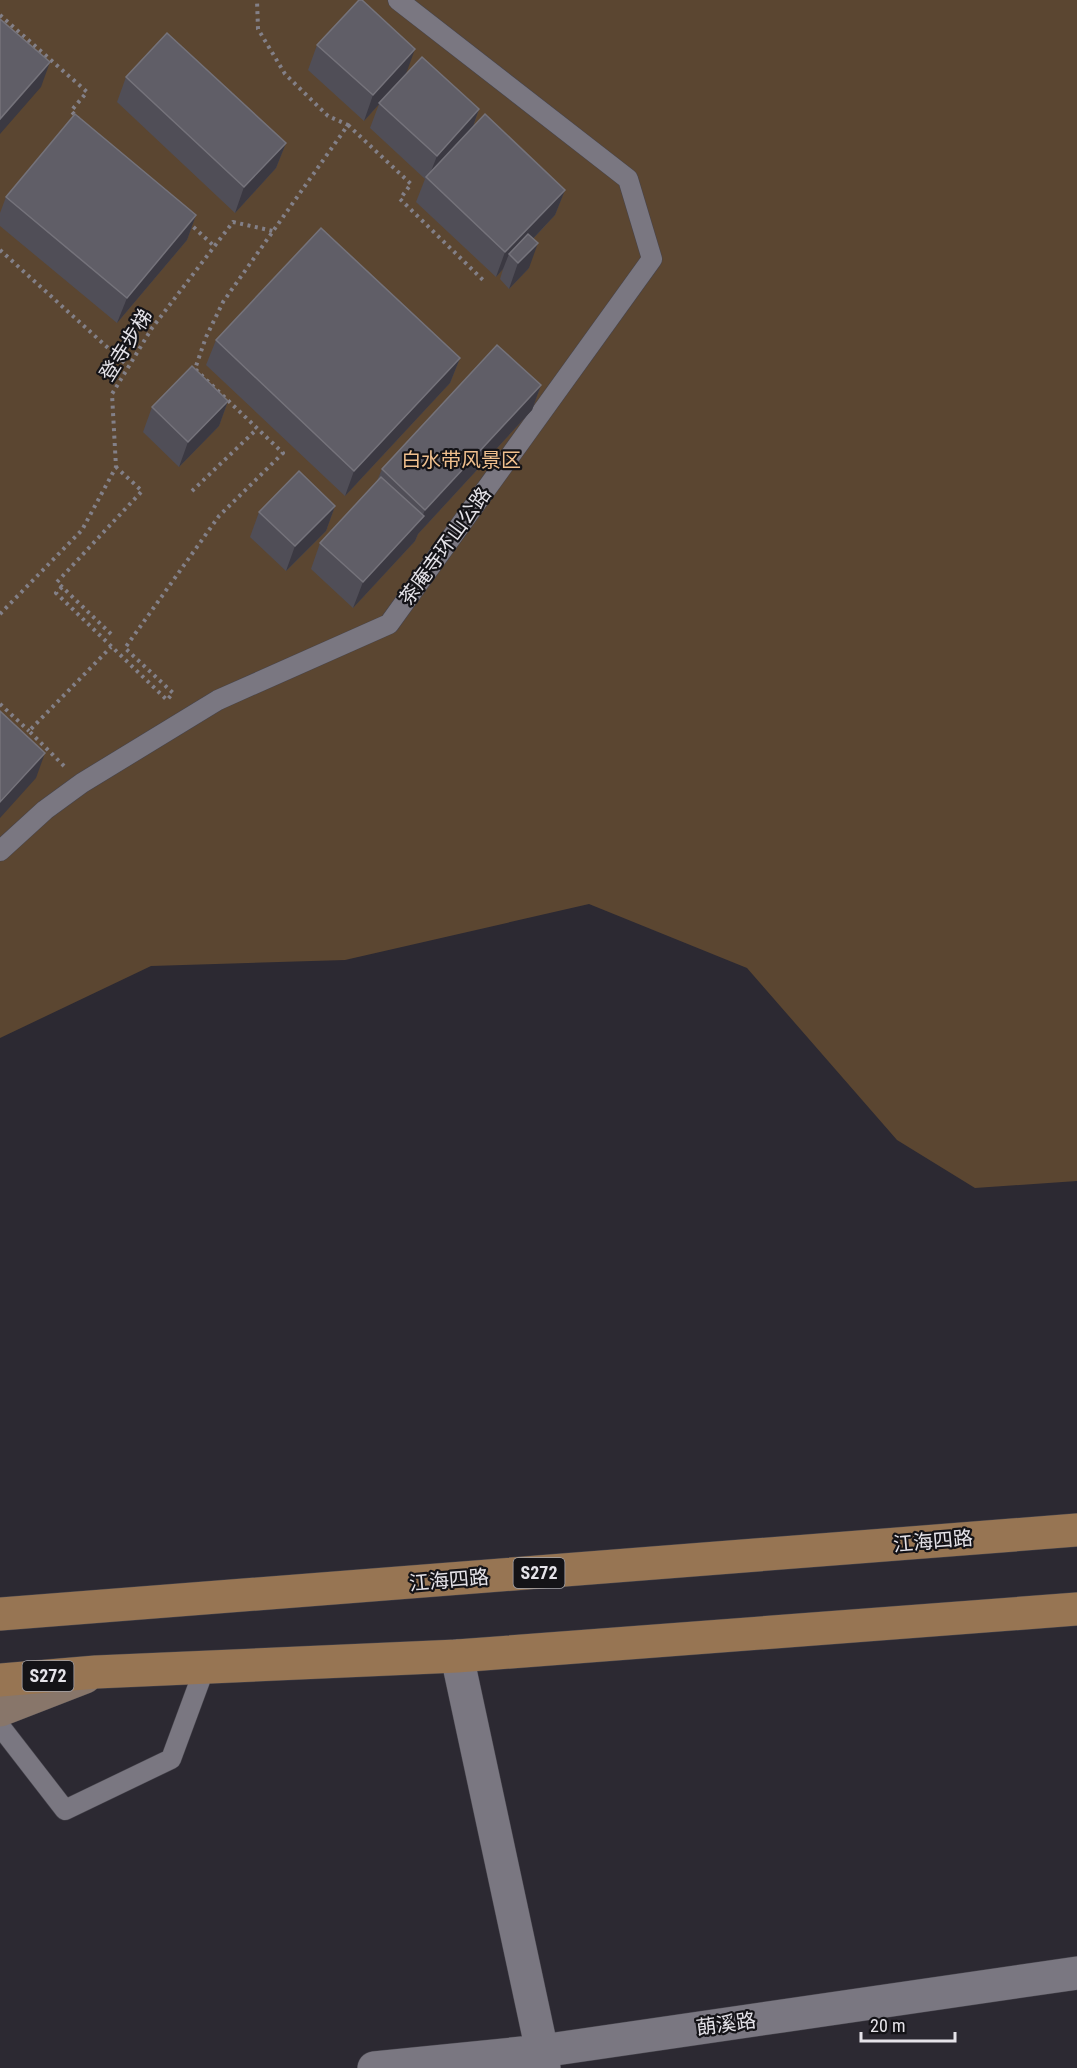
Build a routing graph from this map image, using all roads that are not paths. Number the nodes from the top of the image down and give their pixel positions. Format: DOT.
graph roads {
  1 [pos="398,0"];
  2 [pos="0,851"];
  3 [pos="1077,1530"];
  4 [pos="1077,1610"];
  5 [pos="0,1614"];
  6 [pos="457,1656"];
  7 [pos="205,1667"];
  8 [pos="96,1672"];
  9 [pos="0,1680"];
  10 [pos="0,1710"];
  11 [pos="0,1726"];
  12 [pos="1077,1973"];
  13 [pos="543,2060"];
  14 [pos="374,2068"];
  1 -- 2 [label="lane, 茶庵寺环山公路"];
  3 -- 5 [label="main road, 江海四路 / S272"];
  4 -- 6 [label="main road, S272"];
  6 -- 7 [label="main road, S272"];
  6 -- 13 [label="street"];
  7 -- 8 [label="main road, S272"];
  7 -- 11 [label="lane"];
  8 -- 9 [label="main road, S272"];
  8 -- 10 [label="main road"];
  12 -- 13 [label="street, 蓢溪路"];
  13 -- 14 [label="street, 蓢溪路"];
}
